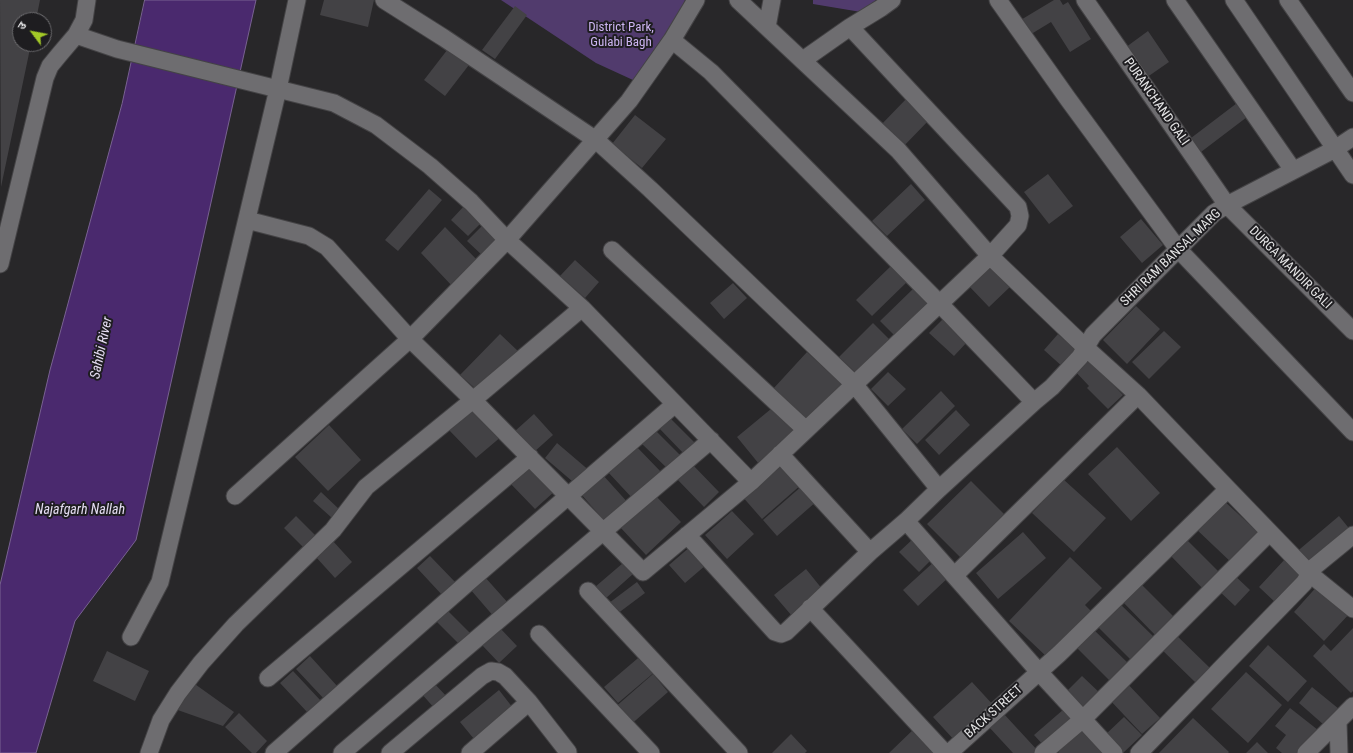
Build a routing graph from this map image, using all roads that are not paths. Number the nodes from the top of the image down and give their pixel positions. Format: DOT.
graph roads {
  1 [pos="87,0"];
  2 [pos="297,0"];
  3 [pos="384,0"];
  4 [pos="696,0"];
  5 [pos="738,0"];
  6 [pos="772,0"];
  7 [pos="892,0"];
  8 [pos="998,0"];
  9 [pos="1085,0"];
  10 [pos="1175,0"];
  11 [pos="1234,0"];
  12 [pos="1288,0"];
  13 [pos="767,27"];
  14 [pos="850,27"];
  15 [pos="76,35"];
  16 [pos="672,40"];
  17 [pos="803,60"];
  18 [pos="278,89"];
  19 [pos="1353,93"];
  20 [pos="1353,137"];
  21 [pos="596,140"];
  22 [pos="1334,149"];
  23 [pos="1293,170"];
  24 [pos="1353,175"];
  25 [pos="1227,204"];
  26 [pos="247,220"];
  27 [pos="507,240"];
  28 [pos="1178,249"];
  29 [pos="612,250"];
  30 [pos="990,256"];
  31 [pos="0,264"];
  32 [pos="938,304"];
  33 [pos="582,308"];
  34 [pos="1353,331"];
  35 [pos="410,339"];
  36 [pos="1086,348"];
  37 [pos="854,384"];
  38 [pos="1138,395"];
  39 [pos="473,400"];
  40 [pos="1034,402"];
  41 [pos="675,404"];
  42 [pos="806,430"];
  43 [pos="1353,432"];
  44 [pos="711,440"];
  45 [pos="780,454"];
  46 [pos="530,457"];
  47 [pos="751,482"];
  48 [pos="939,489"];
  49 [pos="1228,489"];
  50 [pos="234,496"];
  51 [pos="568,496"];
  52 [pos="906,521"];
  53 [pos="603,532"];
  54 [pos="1269,533"];
  55 [pos="687,535"];
  56 [pos="1353,535"];
  57 [pos="870,552"];
  58 [pos="1310,574"];
  59 [pos="954,575"];
  60 [pos="588,591"];
  61 [pos="810,608"];
  62 [pos="1353,609"];
  63 [pos="539,634"];
  64 [pos="132,637"];
  65 [pos="1039,672"];
  66 [pos="268,678"];
  67 [pos="529,702"];
  68 [pos="1353,706"];
  69 [pos="1082,719"];
  70 [pos="1338,722"];
  71 [pos="149,753"];
  72 [pos="274,753"];
  73 [pos="342,753"];
  74 [pos="390,753"];
  75 [pos="470,753"];
  76 [pos="568,753"];
  77 [pos="651,753"];
  78 [pos="739,753"];
  79 [pos="945,753"];
  80 [pos="949,753"];
  81 [pos="1043,753"];
  82 [pos="1114,753"];
  83 [pos="1139,753"];
  84 [pos="1306,753"];
  85 [pos="1339,753"];
  1 -- 15 [label="street"];
  2 -- 18 [label="street"];
  3 -- 21 [label="street"];
  4 -- 16 [label="street"];
  5 -- 13 [label="street"];
  6 -- 13 [label="street"];
  7 -- 14 [label="street"];
  8 -- 28 [label="street"];
  9 -- 25 [label="street, PURANCHAND GALI"];
  10 -- 23 [label="street"];
  11 -- 22 [label="street"];
  12 -- 19 [label="street"];
  13 -- 17 [label="street"];
  14 -- 17 [label="street"];
  14 -- 30 [label="street"];
  15 -- 18 [label="street"];
  15 -- 31 [label="street"];
  16 -- 21 [label="street"];
  16 -- 32 [label="street"];
  17 -- 30 [label="street"];
  18 -- 26 [label="street"];
  18 -- 27 [label="street"];
  20 -- 22 [label="street, SHRI RAM BANSAL MARG"];
  21 -- 27 [label="street"];
  21 -- 37 [label="street"];
  22 -- 23 [label="street, SHRI RAM BANSAL MARG"];
  22 -- 24 [label="street"];
  23 -- 25 [label="street, SHRI RAM BANSAL MARG"];
  25 -- 28 [label="street, SHRI RAM BANSAL MARG"];
  25 -- 34 [label="street, DURGA MANDIR GALI"];
  26 -- 35 [label="street"];
  26 -- 64 [label="street"];
  27 -- 33 [label="street"];
  27 -- 35 [label="street"];
  28 -- 36 [label="street, SHRI RAM BANSAL MARG"];
  28 -- 43 [label="street"];
  29 -- 42 [label="street"];
  30 -- 32 [label="street"];
  30 -- 36 [label="street"];
  32 -- 37 [label="street"];
  32 -- 40 [label="street"];
  33 -- 39 [label="street"];
  33 -- 41 [label="street"];
  35 -- 39 [label="street"];
  35 -- 50 [label="street"];
  36 -- 38 [label="street"];
  36 -- 40 [label="street, SHRI RAM BANSAL MARG"];
  37 -- 42 [label="street"];
  37 -- 48 [label="street"];
  38 -- 49 [label="street"];
  38 -- 59 [label="street"];
  39 -- 46 [label="street"];
  39 -- 71 [label="street"];
  40 -- 48 [label="street, SHRI RAM BANSAL MARG"];
  41 -- 44 [label="street"];
  41 -- 51 [label="street"];
  42 -- 45 [label="street"];
  44 -- 47 [label="street"];
  44 -- 53 [label="street"];
  45 -- 47 [label="street"];
  45 -- 57 [label="street"];
  46 -- 51 [label="street"];
  46 -- 66 [label="street"];
  47 -- 55 [label="street"];
  48 -- 52 [label="street, SHRI RAM BANSAL MARG"];
  49 -- 54 [label="street"];
  49 -- 65 [label="street, BACK STREET"];
  51 -- 53 [label="street"];
  51 -- 72 [label="street"];
  52 -- 57 [label="street, SHRI RAM BANSAL MARG"];
  52 -- 59 [label="street"];
  53 -- 55 [label="street"];
  53 -- 73 [label="street"];
  54 -- 58 [label="street"];
  54 -- 69 [label="street"];
  55 -- 61 [label="street, SHRI RAM BANSAL MARG"];
  56 -- 58 [label="street"];
  57 -- 61 [label="street, SHRI RAM BANSAL MARG"];
  58 -- 62 [label="street"];
  58 -- 83 [label="street"];
  59 -- 65 [label="street"];
  60 -- 78 [label="street"];
  61 -- 79 [label="street"];
  63 -- 77 [label="street"];
  65 -- 69 [label="street"];
  65 -- 80 [label="street, BACK STREET"];
  67 -- 74 [label="street"];
  67 -- 75 [label="street"];
  67 -- 76 [label="street"];
  68 -- 70 [label="street"];
  69 -- 81 [label="street"];
  69 -- 82 [label="street"];
  70 -- 84 [label="street"];
  70 -- 85 [label="street"];
}
